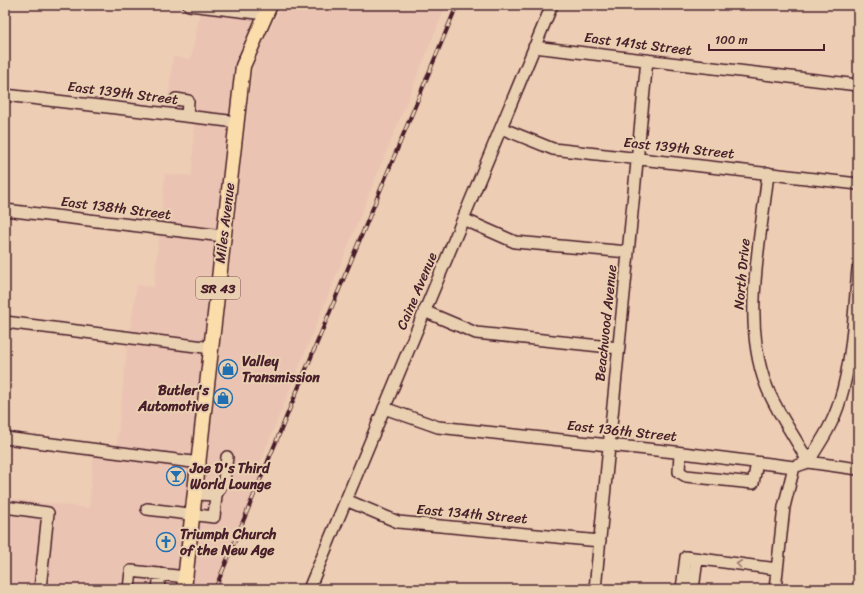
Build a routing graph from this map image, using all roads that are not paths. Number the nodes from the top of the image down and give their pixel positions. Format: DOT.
graph roads {
  1 [pos="189,5"];
  2 [pos="552,5"];
  3 [pos="268,10"];
  4 [pos="534,47"];
  5 [pos="646,60"];
  6 [pos="858,85"];
  7 [pos="5,95"];
  8 [pos="176,99"];
  9 [pos="187,116"];
  10 [pos="237,122"];
  11 [pos="501,128"];
  12 [pos="638,158"];
  13 [pos="768,173"];
  14 [pos="858,184"];
  15 [pos="5,210"];
  16 [pos="463,219"];
  17 [pos="223,236"];
  18 [pos="628,252"];
  19 [pos="858,269"];
  20 [pos="424,311"];
  21 [pos="5,322"];
  22 [pos="212,348"];
  23 [pos="619,348"];
  24 [pos="384,408"];
  25 [pos="5,438"];
  26 [pos="609,445"];
  27 [pos="680,453"];
  28 [pos="227,457"];
  29 [pos="808,462"];
  30 [pos="200,463"];
  31 [pos="757,463"];
  32 [pos="794,467"];
  33 [pos="858,469"];
  34 [pos="196,494"];
  35 [pos="216,495"];
  36 [pos="346,500"];
  37 [pos="5,507"];
  38 [pos="147,509"];
  39 [pos="194,514"];
  40 [pos="600,541"];
  41 [pos="698,559"];
  42 [pos="777,569"];
  43 [pos="160,574"];
  44 [pos="185,583"];
  45 [pos="40,589"];
  46 [pos="129,589"];
  47 [pos="158,589"];
  48 [pos="309,589"];
  49 [pos="595,589"];
  50 [pos="682,589"];
  51 [pos="694,589"];
  52 [pos="775,589"];
  1 -- 3 [label="street"];
  2 -- 4 [label="street, Caine Avenue"];
  3 -- 10 [label="main road, Miles Avenue / SR 43"];
  4 -- 5 [label="street, East 141st Street"];
  4 -- 11 [label="street, Caine Avenue"];
  5 -- 6 [label="street, East 141st Street"];
  5 -- 12 [label="street, Beachwood Avenue"];
  7 -- 9 [label="street, East 139th Street"];
  8 -- 9 [label="street"];
  9 -- 10 [label="street, East 139th Street"];
  10 -- 17 [label="main road, Miles Avenue / SR 43"];
  11 -- 12 [label="street, East 139th Street"];
  11 -- 16 [label="street, Caine Avenue"];
  12 -- 13 [label="street, East 139th Street"];
  12 -- 18 [label="street, Beachwood Avenue"];
  13 -- 14 [label="street, East 139th Street"];
  13 -- 29 [label="street, North Drive"];
  15 -- 17 [label="street, East 138th Street"];
  16 -- 18 [label="street"];
  16 -- 20 [label="street, Caine Avenue"];
  17 -- 22 [label="main road, Miles Avenue / SR 43"];
  18 -- 23 [label="street, Beachwood Avenue"];
  19 -- 29 [label="street"];
  20 -- 23 [label="street"];
  20 -- 24 [label="street, Caine Avenue"];
  21 -- 22 [label="street"];
  22 -- 30 [label="main road, Miles Avenue / SR 43"];
  23 -- 26 [label="street, Beachwood Avenue"];
  24 -- 26 [label="street, East 136th Street"];
  24 -- 36 [label="street, Caine Avenue"];
  25 -- 30 [label="street"];
  26 -- 27 [label="street, East 136th Street"];
  26 -- 40 [label="street, Beachwood Avenue"];
  27 -- 31 [label="street, East 136th Street"];
  27 -- 31 [label="street"];
  28 -- 35 [label="street"];
  29 -- 32 [label="street, East 136th Street"];
  29 -- 33 [label="street, East 136th Street"];
  30 -- 34 [label="main road, Miles Avenue / SR 43"];
  31 -- 32 [label="street, East 136th Street"];
  32 -- 42 [label="street"];
  34 -- 35 [label="street"];
  34 -- 39 [label="main road, Miles Avenue / SR 43"];
  35 -- 39 [label="street"];
  36 -- 40 [label="street, East 134th Street"];
  36 -- 48 [label="street, Caine Avenue"];
  37 -- 45 [label="street"];
  38 -- 39 [label="street"];
  39 -- 44 [label="main road, Miles Avenue / SR 43"];
  40 -- 49 [label="street, Beachwood Avenue"];
  42 -- 41 [label="street, one-way"];
  41 -- 50 [label="street"];
  41 -- 51 [label="street"];
  42 -- 52 [label="street"];
  43 -- 44 [label="street"];
  43 -- 46 [label="street"];
  43 -- 47 [label="street"];
}
